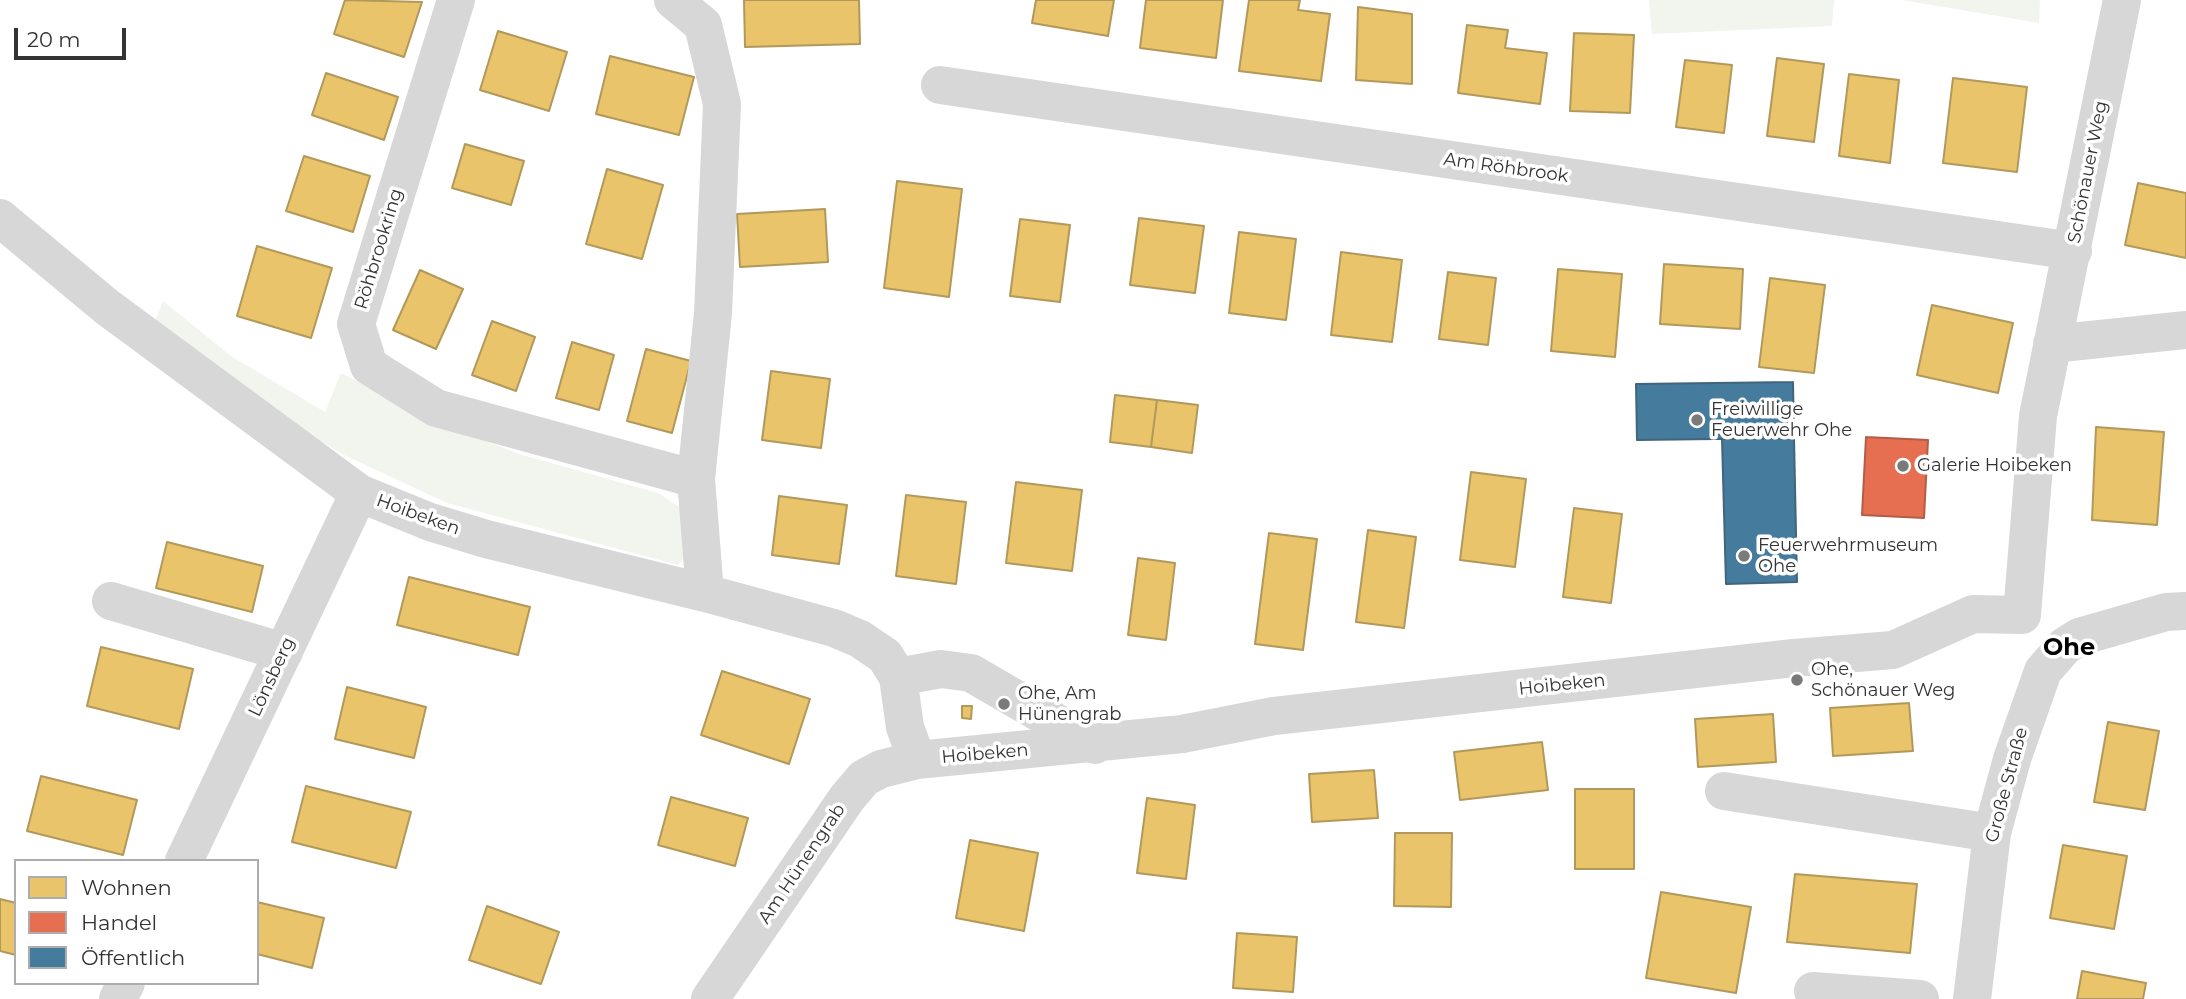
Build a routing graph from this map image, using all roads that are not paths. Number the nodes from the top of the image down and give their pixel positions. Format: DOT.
graph roads {
  1 [pos="456,0"];
  2 [pos="673,0"];
  3 [pos="2122,0"];
  4 [pos="940,85"];
  5 [pos="0,218"];
  6 [pos="2073,251"];
  7 [pos="2186,330"];
  8 [pos="2052,344"];
  9 [pos="696,479"];
  10 [pos="359,493"];
  11 [pos="705,593"];
  12 [pos="111,601"];
  13 [pos="2186,611"];
  14 [pos="2022,615"];
  15 [pos="2126,626"];
  16 [pos="2186,638"];
  17 [pos="2065,646"];
  18 [pos="284,652"];
  19 [pos="898,677"];
  20 [pos="1095,745"];
  21 [pos="917,760"];
  22 [pos="1724,791"];
  23 [pos="1992,833"];
  24 [pos="185,859"];
  25 [pos="1812,991"];
  26 [pos="710,999"];
  27 [pos="1920,999"];
  28 [pos="1972,999"];
  1 -- 9 [label="street, Röhbrookring"];
  2 -- 9 [label="street"];
  3 -- 6 [label="street, Schönauer Weg"];
  4 -- 6 [label="street, Am Röhbrook"];
  5 -- 10 [label="street, Hoibeken"];
  6 -- 8 [label="street, Schönauer Weg"];
  7 -- 8 [label="street"];
  8 -- 14 [label="street, Schönauer Weg"];
  9 -- 11 [label="street"];
  10 -- 11 [label="street, Hoibeken"];
  10 -- 18 [label="street, Lönsberg"];
  11 -- 19 [label="street, Hoibeken"];
  12 -- 18 [label="street"];
  13 -- 15 [label="street, Große Straße"];
  14 -- 17 [label="street"];
  14 -- 20 [label="street, Hoibeken"];
  15 -- 16 [label="street, Große Straße"];
  15 -- 17 [label="street, Große Straße"];
  17 -- 23 [label="street, Große Straße"];
  18 -- 24 [label="street, Lönsberg"];
  19 -- 20 [label="street"];
  19 -- 21 [label="street, Hoibeken"];
  20 -- 21 [label="street, Hoibeken"];
  21 -- 26 [label="street, Am Hünengrab"];
  22 -- 23 [label="street"];
  23 -- 28 [label="street, Große Straße"];
  25 -- 27 [label="street"];
}
